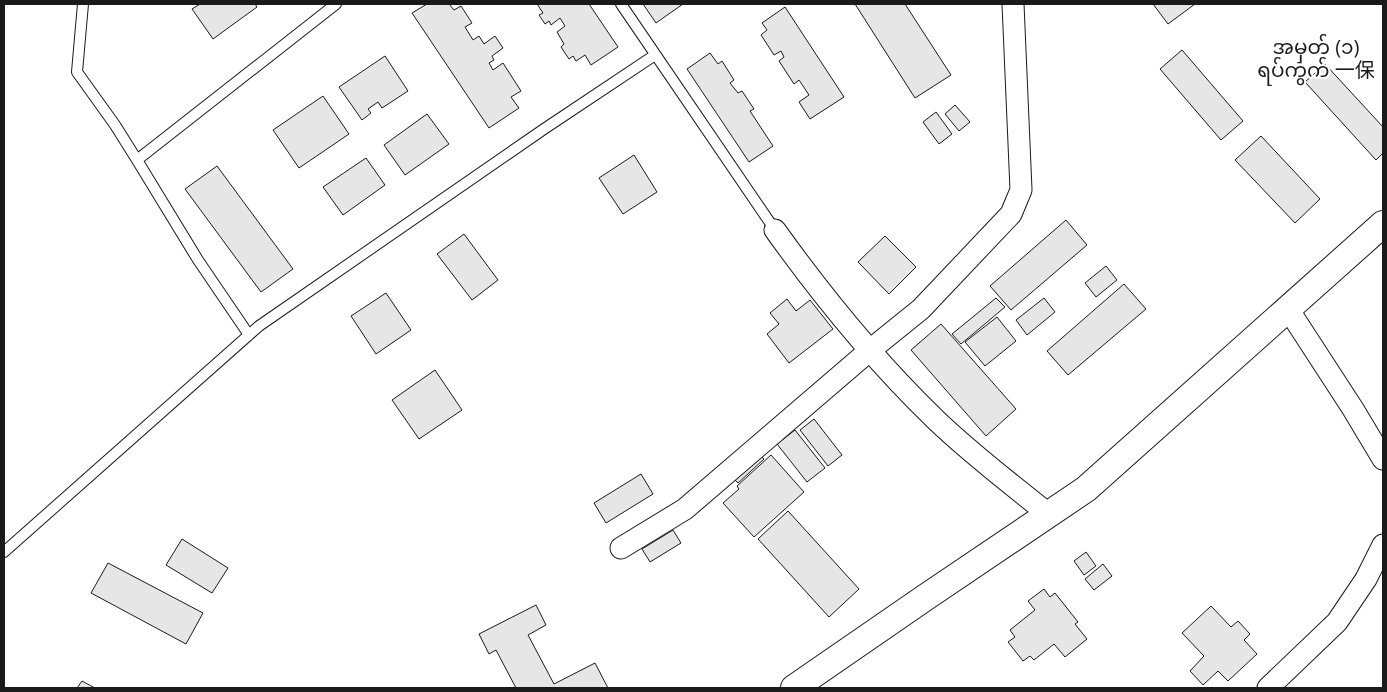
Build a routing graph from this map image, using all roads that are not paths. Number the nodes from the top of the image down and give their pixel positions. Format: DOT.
graph roads {
  1 [pos="84,4"];
  2 [pos="336,4"];
  3 [pos="620,4"];
  4 [pos="1013,4"];
  5 [pos="655,55"];
  6 [pos="138,160"];
  7 [pos="1383,224"];
  8 [pos="775,230"];
  9 [pos="1288,309"];
  10 [pos="249,335"];
  11 [pos="869,351"];
  12 [pos="1383,459"];
  13 [pos="1048,514"];
  14 [pos="9,542"];
  15 [pos="1383,545"];
  16 [pos="621,548"];
  17 [pos="4,552"];
  18 [pos="802,686"];
  19 [pos="1268,688"];
  1 -- 6 [label="lane"];
  2 -- 6 [label="lane"];
  3 -- 5 [label="lane"];
  4 -- 11 [label="street"];
  5 -- 8 [label="lane"];
  5 -- 10 [label="lane"];
  6 -- 10 [label="lane"];
  7 -- 9 [label="street"];
  8 -- 11 [label="street"];
  9 -- 12 [label="street"];
  9 -- 13 [label="street"];
  10 -- 14 [label="lane"];
  11 -- 13 [label="street"];
  11 -- 16 [label="street"];
  13 -- 18 [label="street"];
  14 -- 17 [label="lane"];
  15 -- 19 [label="street"];
}
